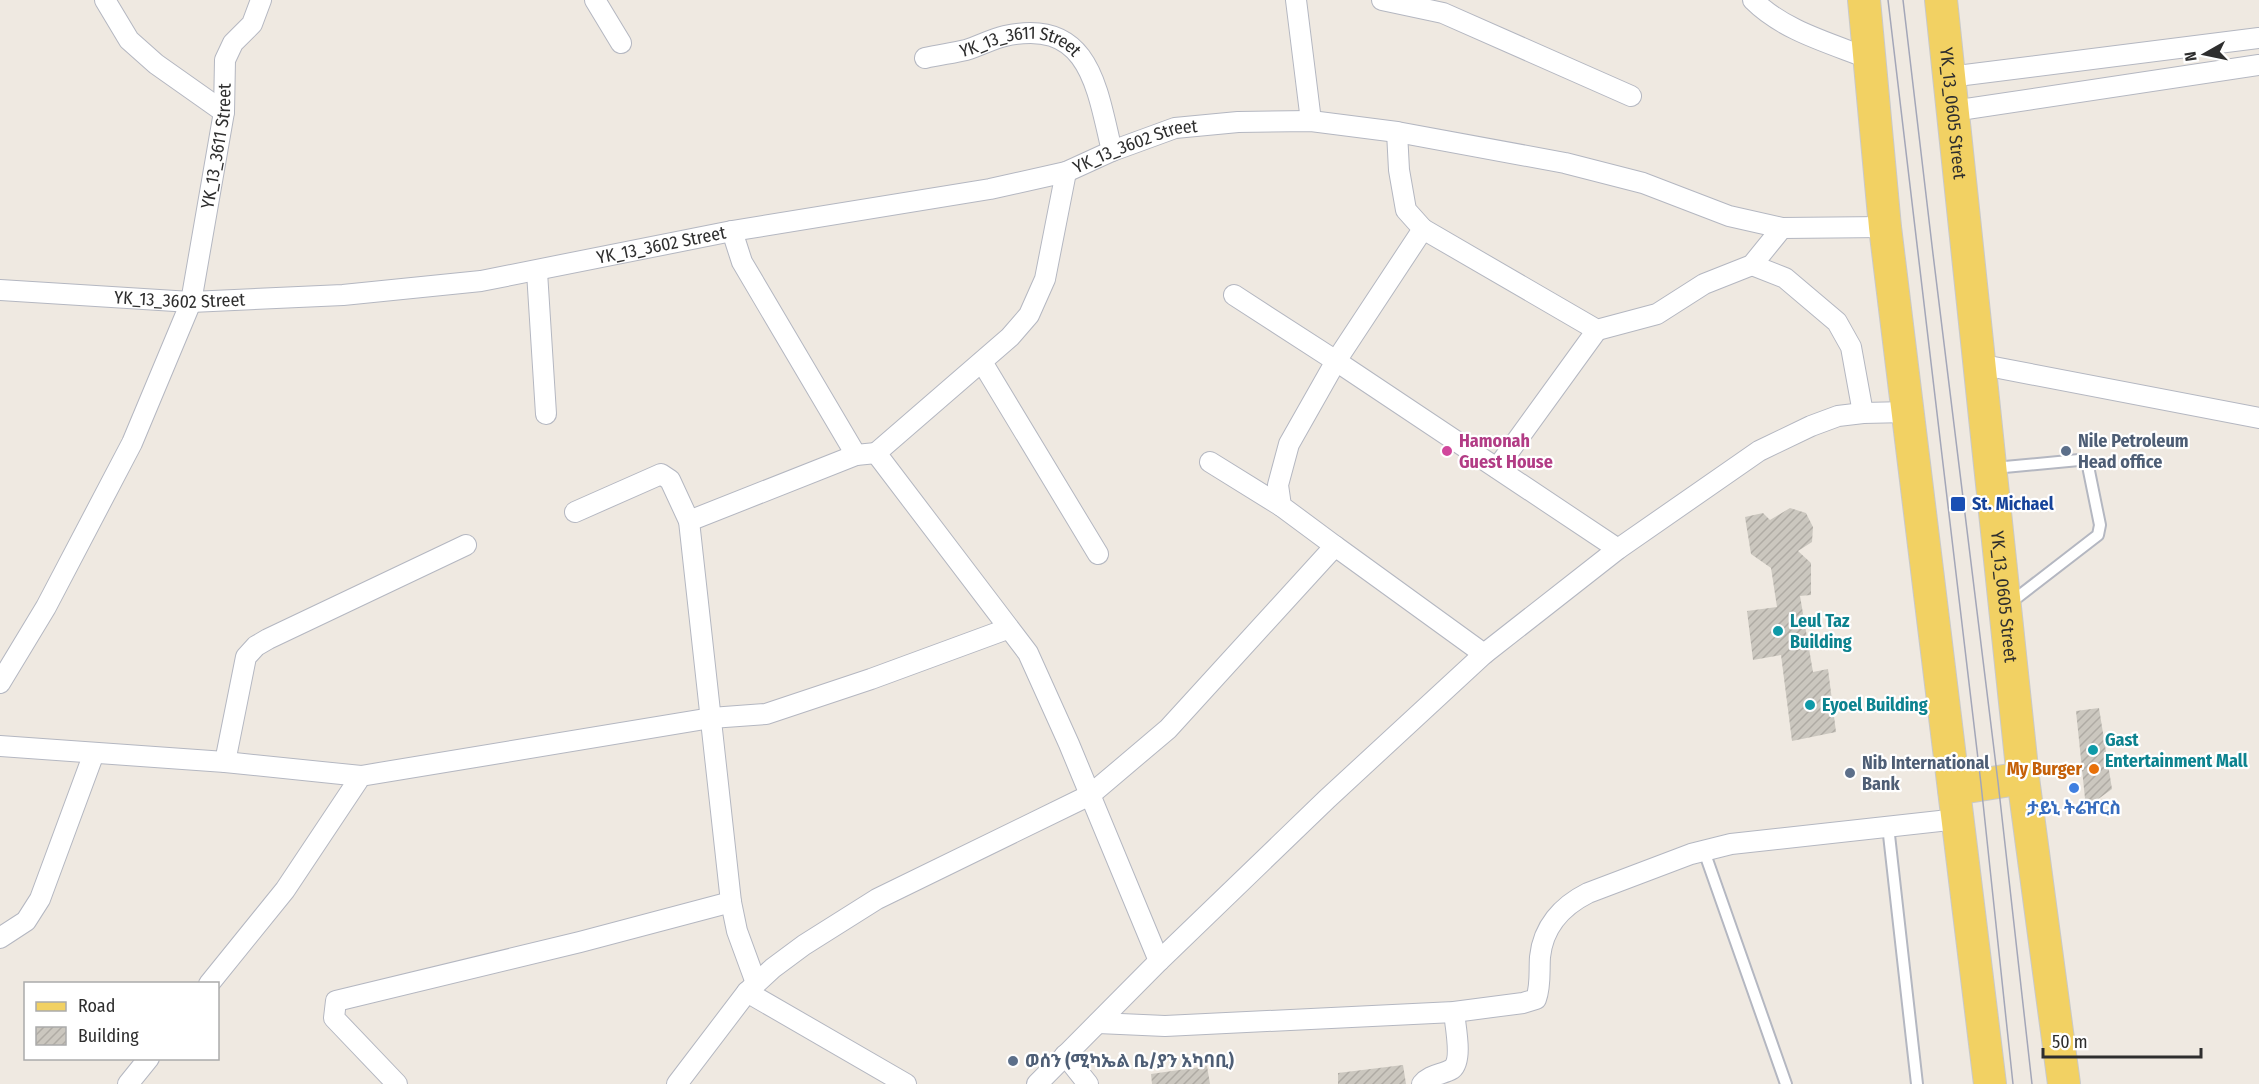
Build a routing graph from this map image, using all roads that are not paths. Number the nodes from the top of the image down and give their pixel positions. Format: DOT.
graph roads {
  1 [pos="105,0"];
  2 [pos="261,0"];
  3 [pos="595,0"];
  4 [pos="1382,0"];
  5 [pos="1753,0"];
  6 [pos="1864,0"];
  7 [pos="1941,0"];
  8 [pos="1296,4"];
  9 [pos="1445,7"];
  10 [pos="2259,38"];
  11 [pos="621,44"];
  12 [pos="925,58"];
  13 [pos="1870,58"];
  14 [pos="2259,65"];
  15 [pos="1949,77"];
  16 [pos="1631,96"];
  17 [pos="1953,111"];
  18 [pos="224,112"];
  19 [pos="1311,121"];
  20 [pos="1396,132"];
  21 [pos="1112,151"];
  22 [pos="1066,172"];
  23 [pos="1885,226"];
  24 [pos="1782,228"];
  25 [pos="1423,229"];
  26 [pos="732,231"];
  27 [pos="1752,265"];
  28 [pos="537,272"];
  29 [pos="0,290"];
  30 [pos="1234,295"];
  31 [pos="190,302"];
  32 [pos="1597,330"];
  33 [pos="1336,361"];
  34 [pos="982,362"];
  35 [pos="1978,364"];
  36 [pos="1907,412"];
  37 [pos="1863,413"];
  38 [pos="546,414"];
  39 [pos="2259,418"];
  40 [pos="866,454"];
  41 [pos="1210,462"];
  42 [pos="1497,468"];
  43 [pos="1990,468"];
  44 [pos="1281,506"];
  45 [pos="575,512"];
  46 [pos="689,521"];
  47 [pos="466,545"];
  48 [pos="1335,546"];
  49 [pos="1618,549"];
  50 [pos="1098,554"];
  51 [pos="2005,607"];
  52 [pos="1007,628"];
  53 [pos="1484,654"];
  54 [pos="0,683"];
  55 [pos="711,718"];
  56 [pos="0,746"];
  57 [pos="94,753"];
  58 [pos="225,762"];
  59 [pos="361,776"];
  60 [pos="2023,778"];
  61 [pos="1090,795"];
  62 [pos="1956,804"];
  63 [pos="1888,826"];
  64 [pos="1704,851"];
  65 [pos="731,902"];
  66 [pos="0,938"];
  67 [pos="1159,961"];
  68 [pos="211,982"];
  69 [pos="751,988"];
  70 [pos="1454,1012"];
  71 [pos="1098,1023"];
  72 [pos="1065,1055"];
  73 [pos="148,1060"];
  74 [pos="132,1082"];
  75 [pos="397,1084"];
  76 [pos="677,1084"];
  77 [pos="906,1084"];
  78 [pos="1037,1084"];
  79 [pos="1088,1084"];
  80 [pos="1422,1084"];
  81 [pos="1786,1084"];
  82 [pos="1917,1084"];
  83 [pos="1990,1084"];
  84 [pos="2064,1084"];
  1 -- 18 [label="street"];
  2 -- 18 [label="street, YK_13_3611 Street"];
  3 -- 11 [label="street"];
  4 -- 9 [label="street"];
  5 -- 13 [label="street"];
  6 -- 13 [label="main road"];
  7 -- 15 [label="main road, YK_13_0605 Street"];
  8 -- 19 [label="street"];
  9 -- 16 [label="street"];
  10 -- 15 [label="street"];
  12 -- 21 [label="street, YK_13_3611 Street"];
  13 -- 23 [label="main road"];
  14 -- 17 [label="street"];
  15 -- 17 [label="main road, YK_13_0605 Street"];
  17 -- 35 [label="main road, YK_13_0605 Street"];
  18 -- 31 [label="street, YK_13_3611 Street"];
  19 -- 20 [label="street, YK_13_3602 Street"];
  19 -- 21 [label="street, YK_13_3602 Street"];
  20 -- 24 [label="street, YK_13_3602 Street"];
  20 -- 25 [label="street"];
  21 -- 22 [label="street, YK_13_3602 Street"];
  22 -- 26 [label="street, YK_13_3602 Street"];
  22 -- 34 [label="street"];
  23 -- 24 [label="street, YK_13_3602 Street"];
  23 -- 36 [label="main road"];
  24 -- 27 [label="street"];
  25 -- 32 [label="street"];
  25 -- 33 [label="street"];
  26 -- 28 [label="street, YK_13_3602 Street"];
  26 -- 40 [label="street"];
  27 -- 32 [label="street"];
  27 -- 37 [label="street"];
  28 -- 31 [label="street, YK_13_3602 Street"];
  28 -- 38 [label="street"];
  29 -- 31 [label="street, YK_13_3602 Street"];
  30 -- 33 [label="street"];
  31 -- 54 [label="street, YK_13_3611 Street"];
  32 -- 42 [label="street"];
  33 -- 42 [label="street"];
  33 -- 44 [label="street"];
  34 -- 40 [label="street"];
  34 -- 50 [label="street"];
  35 -- 39 [label="street"];
  35 -- 43 [label="main road, YK_13_0605 Street"];
  36 -- 37 [label="street"];
  36 -- 62 [label="main road"];
  37 -- 49 [label="street"];
  40 -- 46 [label="street"];
  40 -- 52 [label="street"];
  41 -- 44 [label="street"];
  42 -- 49 [label="street"];
  43 -- 51 [label="main road, YK_13_0605 Street"];
  43 -- 51 [label="lane"];
  44 -- 48 [label="street"];
  45 -- 46 [label="street"];
  46 -- 55 [label="street"];
  47 -- 58 [label="street"];
  48 -- 53 [label="street"];
  48 -- 61 [label="street"];
  49 -- 53 [label="street"];
  51 -- 60 [label="main road, YK_13_0605 Street"];
  52 -- 55 [label="street"];
  52 -- 61 [label="street"];
  53 -- 67 [label="street"];
  55 -- 59 [label="street"];
  55 -- 65 [label="street"];
  56 -- 57 [label="street"];
  57 -- 58 [label="street"];
  57 -- 66 [label="street"];
  58 -- 59 [label="street"];
  59 -- 68 [label="street"];
  60 -- 62 [label="main road"];
  60 -- 84 [label="main road, YK_13_0605 Street"];
  61 -- 67 [label="street"];
  61 -- 69 [label="street"];
  62 -- 63 [label="street"];
  62 -- 83 [label="main road"];
  63 -- 64 [label="street"];
  63 -- 82 [label="lane"];
  64 -- 70 [label="street"];
  64 -- 81 [label="lane"];
  65 -- 69 [label="street"];
  65 -- 75 [label="street"];
  67 -- 71 [label="street"];
  69 -- 76 [label="street"];
  69 -- 77 [label="street"];
  70 -- 71 [label="street"];
  70 -- 80 [label="street"];
  71 -- 72 [label="street"];
  72 -- 78 [label="street"];
  72 -- 79 [label="street"];
  73 -- 74 [label="street"];
}
